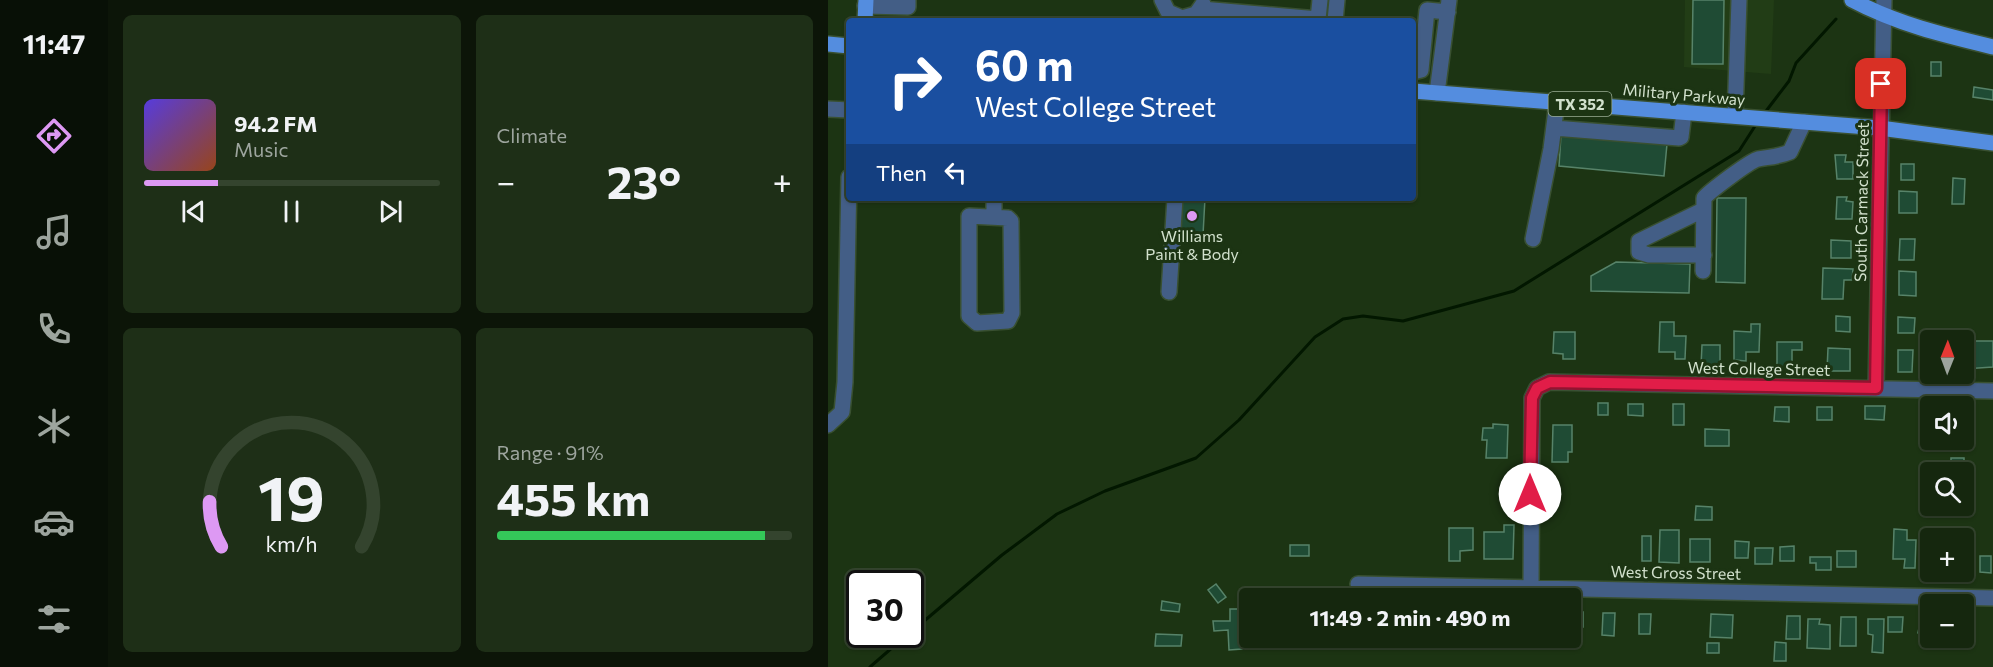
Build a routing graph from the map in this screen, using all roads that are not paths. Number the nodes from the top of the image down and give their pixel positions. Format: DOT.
graph roads {
  1 [pos="908,0"];
  2 [pos="1162,0"];
  3 [pos="1320,0"];
  4 [pos="1337,0"];
  5 [pos="1739,0"];
  6 [pos="1852,0"];
  7 [pos="1884,0"];
  8 [pos="1448,6"];
  9 [pos="865,9"];
  10 [pos="1202,10"];
  11 [pos="1239,11"];
  12 [pos="1883,16"];
  13 [pos="1300,18"];
  14 [pos="1317,18"];
  15 [pos="1335,18"];
  16 [pos="828,44"];
  17 [pos="1424,45"];
  18 [pos="846,46"];
  19 [pos="1993,47"];
  20 [pos="1443,48"];
  21 [pos="1416,71"];
  22 [pos="1416,91"];
  23 [pos="1437,93"];
  24 [pos="1557,102"];
  25 [pos="828,110"];
  26 [pos="846,110"];
  27 [pos="1684,112"];
  28 [pos="1741,117"];
  29 [pos="1804,122"];
  30 [pos="1554,128"];
  31 [pos="1880,128"];
  32 [pos="1993,143"];
  33 [pos="849,201"];
  34 [pos="994,201"];
  35 [pos="1174,201"];
  36 [pos="1703,210"];
  37 [pos="994,217"];
  38 [pos="1533,239"];
  39 [pos="1704,255"];
  40 [pos="1703,271"];
  41 [pos="1169,292"];
  42 [pos="1876,388"];
  43 [pos="1993,391"];
  44 [pos="828,426"];
  45 [pos="1358,584"];
  46 [pos="1531,588"];
  47 [pos="1581,589"];
  48 [pos="1993,598"];
  1 -- 9 [label="street"];
  2 -- 10 [label="street"];
  3 -- 14 [label="street"];
  4 -- 15 [label="street"];
  5 -- 28 [label="street"];
  6 -- 12 [label="main road"];
  7 -- 12 [label="street, South Carmack Street"];
  8 -- 17 [label="street"];
  8 -- 20 [label="street"];
  10 -- 11 [label="street"];
  11 -- 13 [label="street"];
  12 -- 19 [label="main road"];
  12 -- 31 [label="street, South Carmack Street"];
  16 -- 18 [label="main road"];
  17 -- 20 [label="street"];
  17 -- 21 [label="street"];
  20 -- 23 [label="street"];
  22 -- 23 [label="main road, Military Parkway / TX 352"];
  23 -- 24 [label="main road, Military Parkway / TX 352"];
  24 -- 27 [label="main road, Military Parkway / TX 352"];
  24 -- 30 [label="street"];
  25 -- 26 [label="street"];
  27 -- 28 [label="main road, Military Parkway / TX 352"];
  27 -- 30 [label="street"];
  28 -- 29 [label="main road, Military Parkway / TX 352"];
  29 -- 31 [label="main road, Military Parkway / TX 352"];
  29 -- 36 [label="street"];
  30 -- 38 [label="street"];
  31 -- 32 [label="main road, TX 352"];
  31 -- 42 [label="street, South Carmack Street"];
  33 -- 44 [label="street"];
  34 -- 37 [label="street"];
  35 -- 41 [label="street"];
  36 -- 39 [label="street"];
  36 -- 39 [label="street"];
  37 -- 37 [label="street"];
  39 -- 40 [label="street"];
  42 -- 43 [label="street, West College Street"];
  42 -- 46 [label="street, West College Street"];
  45 -- 46 [label="street, West Gross Street"];
  47 -- 48 [label="street, West Gross Street"];
}
